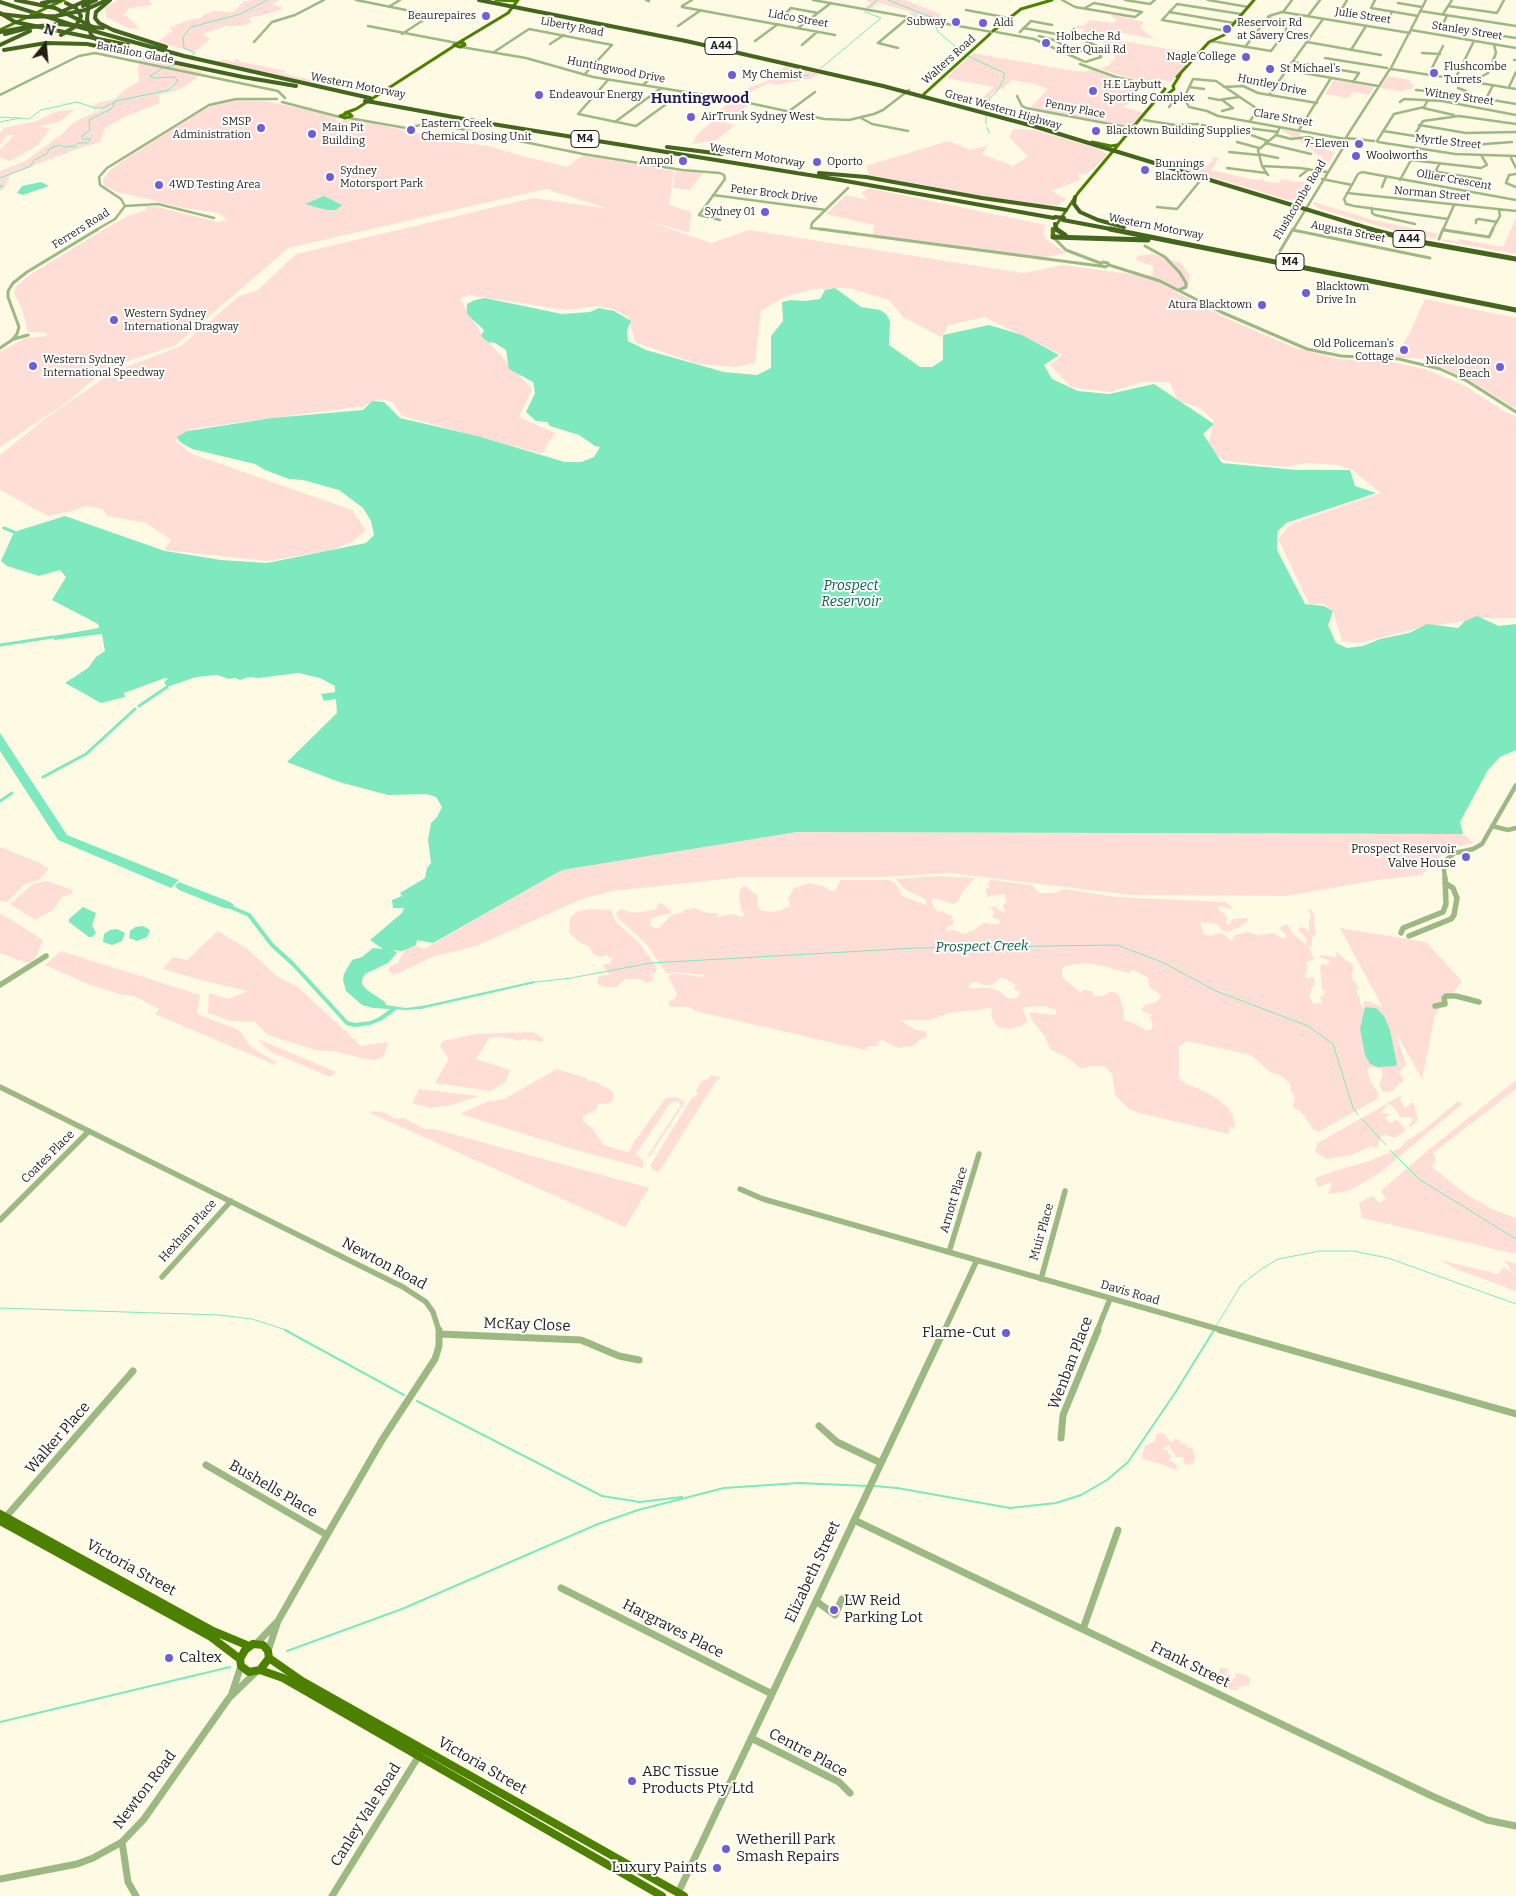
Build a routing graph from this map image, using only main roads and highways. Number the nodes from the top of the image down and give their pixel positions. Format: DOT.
graph roads {
  1 [pos="16,0"];
  2 [pos="88,0"];
  3 [pos="96,0"];
  4 [pos="108,0"];
  5 [pos="479,0"];
  6 [pos="494,0"];
  7 [pos="1052,0"];
  8 [pos="1254,0"];
  9 [pos="64,1"];
  10 [pos="0,2"];
  11 [pos="29,3"];
  12 [pos="517,4"];
  13 [pos="0,6"];
  14 [pos="49,7"];
  15 [pos="0,13"];
  16 [pos="65,13"];
  17 [pos="16,22"];
  18 [pos="40,27"];
  19 [pos="0,30"];
  20 [pos="0,36"];
  21 [pos="120,39"];
  22 [pos="0,41"];
  23 [pos="0,45"];
  24 [pos="128,45"];
  25 [pos="459,45"];
  26 [pos="165,47"];
  27 [pos="723,48"];
  28 [pos="120,50"];
  29 [pos="2,51"];
  30 [pos="186,55"];
  31 [pos="187,63"];
  32 [pos="224,66"];
  33 [pos="1180,75"];
  34 [pos="1166,88"];
  35 [pos="1173,89"];
  36 [pos="907,91"];
  37 [pos="924,94"];
  38 [pos="900,96"];
  39 [pos="373,100"];
  40 [pos="951,104"];
  41 [pos="345,113"];
  42 [pos="351,116"];
  43 [pos="1134,129"];
  44 [pos="531,131"];
  45 [pos="637,144"];
  46 [pos="607,146"];
  47 [pos="1098,146"];
  48 [pos="1115,150"];
  49 [pos="722,154"];
  50 [pos="1108,156"];
  51 [pos="750,163"];
  52 [pos="731,165"];
  53 [pos="798,173"];
  54 [pos="1092,177"];
  55 [pos="1202,177"];
  56 [pos="902,186"];
  57 [pos="1075,196"];
  58 [pos="1048,207"];
  59 [pos="1306,208"];
  60 [pos="1020,210"];
  61 [pos="1066,210"];
  62 [pos="1054,220"];
  63 [pos="1063,220"];
  64 [pos="1076,235"];
  65 [pos="1053,238"];
  66 [pos="1198,245"];
  67 [pos="1516,258"];
  68 [pos="1516,309"];
  69 [pos="2,1518"];
  70 [pos="253,1645"];
  71 [pos="268,1654"];
  72 [pos="241,1662"];
  73 [pos="258,1671"];
  74 [pos="421,1752"];
  75 [pos="679,1895"];
  76 [pos="662,1896"];
  1 -- 11 [label="highway"];
  2 -- 22 [label="highway, bridge"];
  2 -- 28 [label="highway, bridge"];
  3 -- 23 [label="highway, bridge"];
  4 -- 15 [label="highway, bridge"];
  4 -- 26 [label="highway"];
  5 -- 12 [label="highway, Great Western Highway / A44"];
  6 -- 12 [label="highway, Great Western Highway / A44"];
  7 -- 37 [label="main road, Walters Road"];
  8 -- 33 [label="main road"];
  9 -- 11 [label="highway"];
  9 -- 14 [label="main road"];
  9 -- 16 [label="highway"];
  9 -- 29 [label="highway, bridge"];
  10 -- 21 [label="highway, Western Motorway / M4"];
  11 -- 14 [label="highway"];
  12 -- 25 [label="main road"];
  12 -- 25 [label="main road"];
  12 -- 27 [label="highway, Great Western Highway / A44"];
  12 -- 27 [label="highway, Great Western Highway / A44"];
  13 -- 24 [label="highway"];
  14 -- 16 [label="highway"];
  14 -- 17 [label="main road, bridge"];
  15 -- 17 [label="highway"];
  15 -- 19 [label="highway"];
  16 -- 21 [label="highway"];
  17 -- 18 [label="highway"];
  17 -- 19 [label="main road"];
  18 -- 19 [label="highway"];
  18 -- 24 [label="highway"];
  20 -- 26 [label="highway, bridge"];
  21 -- 30 [label="highway, Western Motorway / M4"];
  24 -- 31 [label="highway"];
  25 -- 41 [label="main road"];
  25 -- 42 [label="main road"];
  26 -- 30 [label="highway"];
  27 -- 36 [label="highway, Great Western Highway / A44"];
  27 -- 36 [label="highway, Great Western Highway / A44"];
  28 -- 29 [label="highway"];
  28 -- 31 [label="highway"];
  30 -- 32 [label="highway, Western Motorway / M4"];
  30 -- 32 [label="highway"];
  31 -- 39 [label="highway, Western Motorway / M4, bridge"];
  32 -- 39 [label="highway, Western Motorway / M4"];
  33 -- 34 [label="main road"];
  33 -- 35 [label="main road"];
  34 -- 35 [label="main road"];
  34 -- 43 [label="main road"];
  35 -- 43 [label="main road"];
  36 -- 37 [label="highway, Great Western Highway / A44"];
  36 -- 40 [label="highway, Great Western Highway / A44"];
  37 -- 48 [label="highway, Great Western Highway / A44"];
  38 -- 40 [label="highway"];
  39 -- 44 [label="highway, Western Motorway / M4"];
  39 -- 45 [label="highway, Western Motorway / M4"];
  40 -- 47 [label="highway, Great Western Highway / A44"];
  41 -- 42 [label="main road"];
  41 -- 42 [label="main road"];
  43 -- 48 [label="main road"];
  44 -- 46 [label="highway"];
  44 -- 53 [label="highway, Western Motorway / M4"];
  45 -- 49 [label="highway"];
  45 -- 51 [label="highway, Western Motorway / M4"];
  47 -- 48 [label="highway, Great Western Highway / A44"];
  47 -- 50 [label="main road"];
  48 -- 50 [label="main road"];
  48 -- 54 [label="main road"];
  48 -- 55 [label="highway, Great Western Highway / A44"];
  48 -- 55 [label="highway, Great Western Highway / A44"];
  50 -- 54 [label="main road"];
  51 -- 58 [label="highway"];
  51 -- 60 [label="highway, Western Motorway / M4"];
  52 -- 53 [label="highway"];
  53 -- 62 [label="highway, Western Motorway / M4"];
  54 -- 57 [label="main road"];
  55 -- 59 [label="highway, Great Western Highway / A44"];
  55 -- 59 [label="highway, Great Western Highway / A44"];
  56 -- 60 [label="highway"];
  57 -- 58 [label="highway"];
  57 -- 61 [label="main road"];
  57 -- 66 [label="highway"];
  58 -- 61 [label="highway"];
  59 -- 67 [label="highway, Great Western Highway / A44"];
  60 -- 62 [label="highway, Western Motorway / M4"];
  61 -- 62 [label="main road"];
  62 -- 63 [label="highway, M4"];
  62 -- 64 [label="highway, M4"];
  62 -- 65 [label="main road"];
  63 -- 64 [label="highway, M4"];
  63 -- 66 [label="highway, Western Motorway / M4"];
  64 -- 65 [label="highway, M4"];
  65 -- 66 [label="highway"];
  66 -- 68 [label="highway, Western Motorway / M4"];
  69 -- 70 [label="main road, Victoria Street"];
  69 -- 72 [label="main road, Victoria Street"];
  70 -- 71 [label="main road, Victoria Street"];
  70 -- 72 [label="main road"];
  71 -- 73 [label="main road"];
  71 -- 74 [label="main road, Victoria Street"];
  72 -- 73 [label="main road, Victoria Street"];
  73 -- 74 [label="main road, Victoria Street"];
  74 -- 75 [label="main road, Victoria Street"];
  74 -- 76 [label="main road, Victoria Street"];
}
